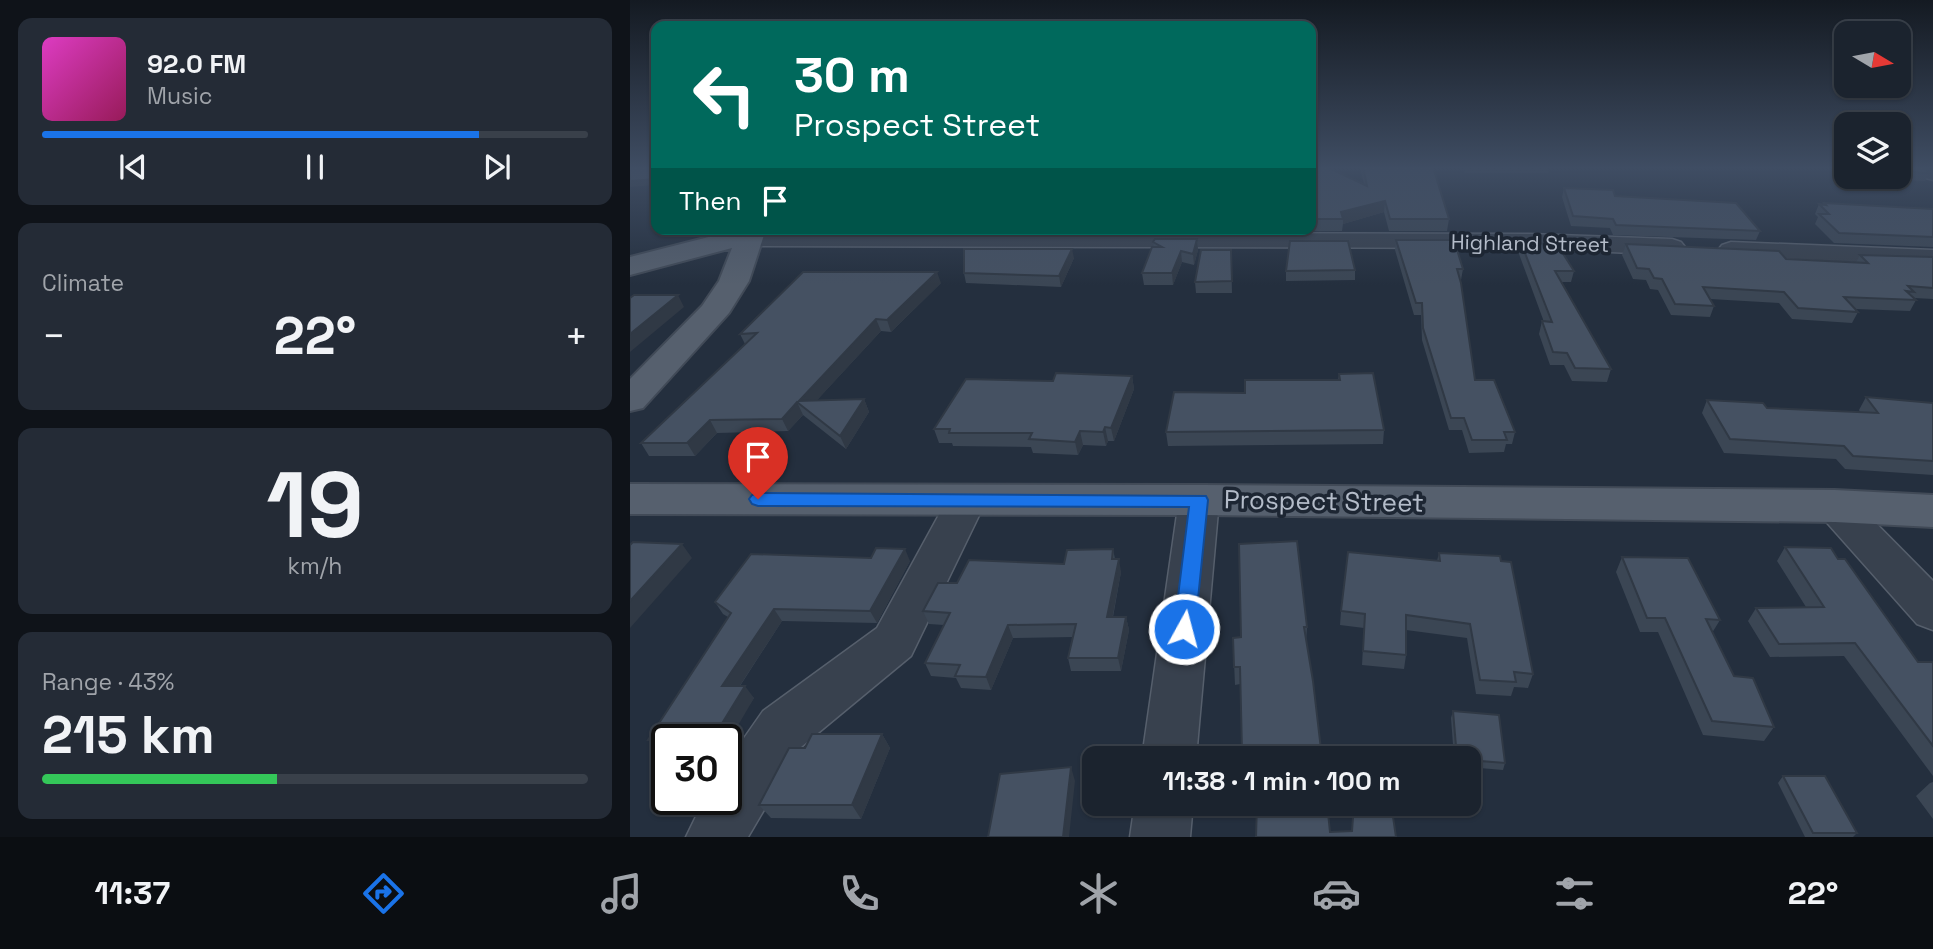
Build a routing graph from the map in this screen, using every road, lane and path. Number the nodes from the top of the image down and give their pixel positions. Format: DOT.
graph roads {
  1 [pos="746,235"];
  2 [pos="750,235"];
  3 [pos="787,235"];
  4 [pos="1063,235"];
  5 [pos="1044,242"];
  6 [pos="1933,258"];
  7 [pos="630,267"];
  8 [pos="630,400"];
  9 [pos="630,499"];
  10 [pos="1199,500"];
  11 [pos="966,501"];
  12 [pos="1835,506"];
  13 [pos="1933,511"];
  14 [pos="1933,611"];
  15 [pos="1171,746"];
  16 [pos="1162,816"];
  17 [pos="716,837"];
  18 [pos="1160,837"];
  1 -- 7 [label="main road"];
  2 -- 8 [label="main road"];
  3 -- 5 [label="street, Highland Street"];
  4 -- 5 [label="street"];
  5 -- 6 [label="street, Highland Street"];
  9 -- 11 [label="main road, Prospect Street"];
  10 -- 11 [label="main road, Prospect Street"];
  10 -- 12 [label="main road, Prospect Street"];
  10 -- 15 [label="street"];
  11 -- 17 [label="street"];
  12 -- 13 [label="main road, Prospect Street"];
  12 -- 14 [label="street"];
  16 -- 18 [label="street"];
}
